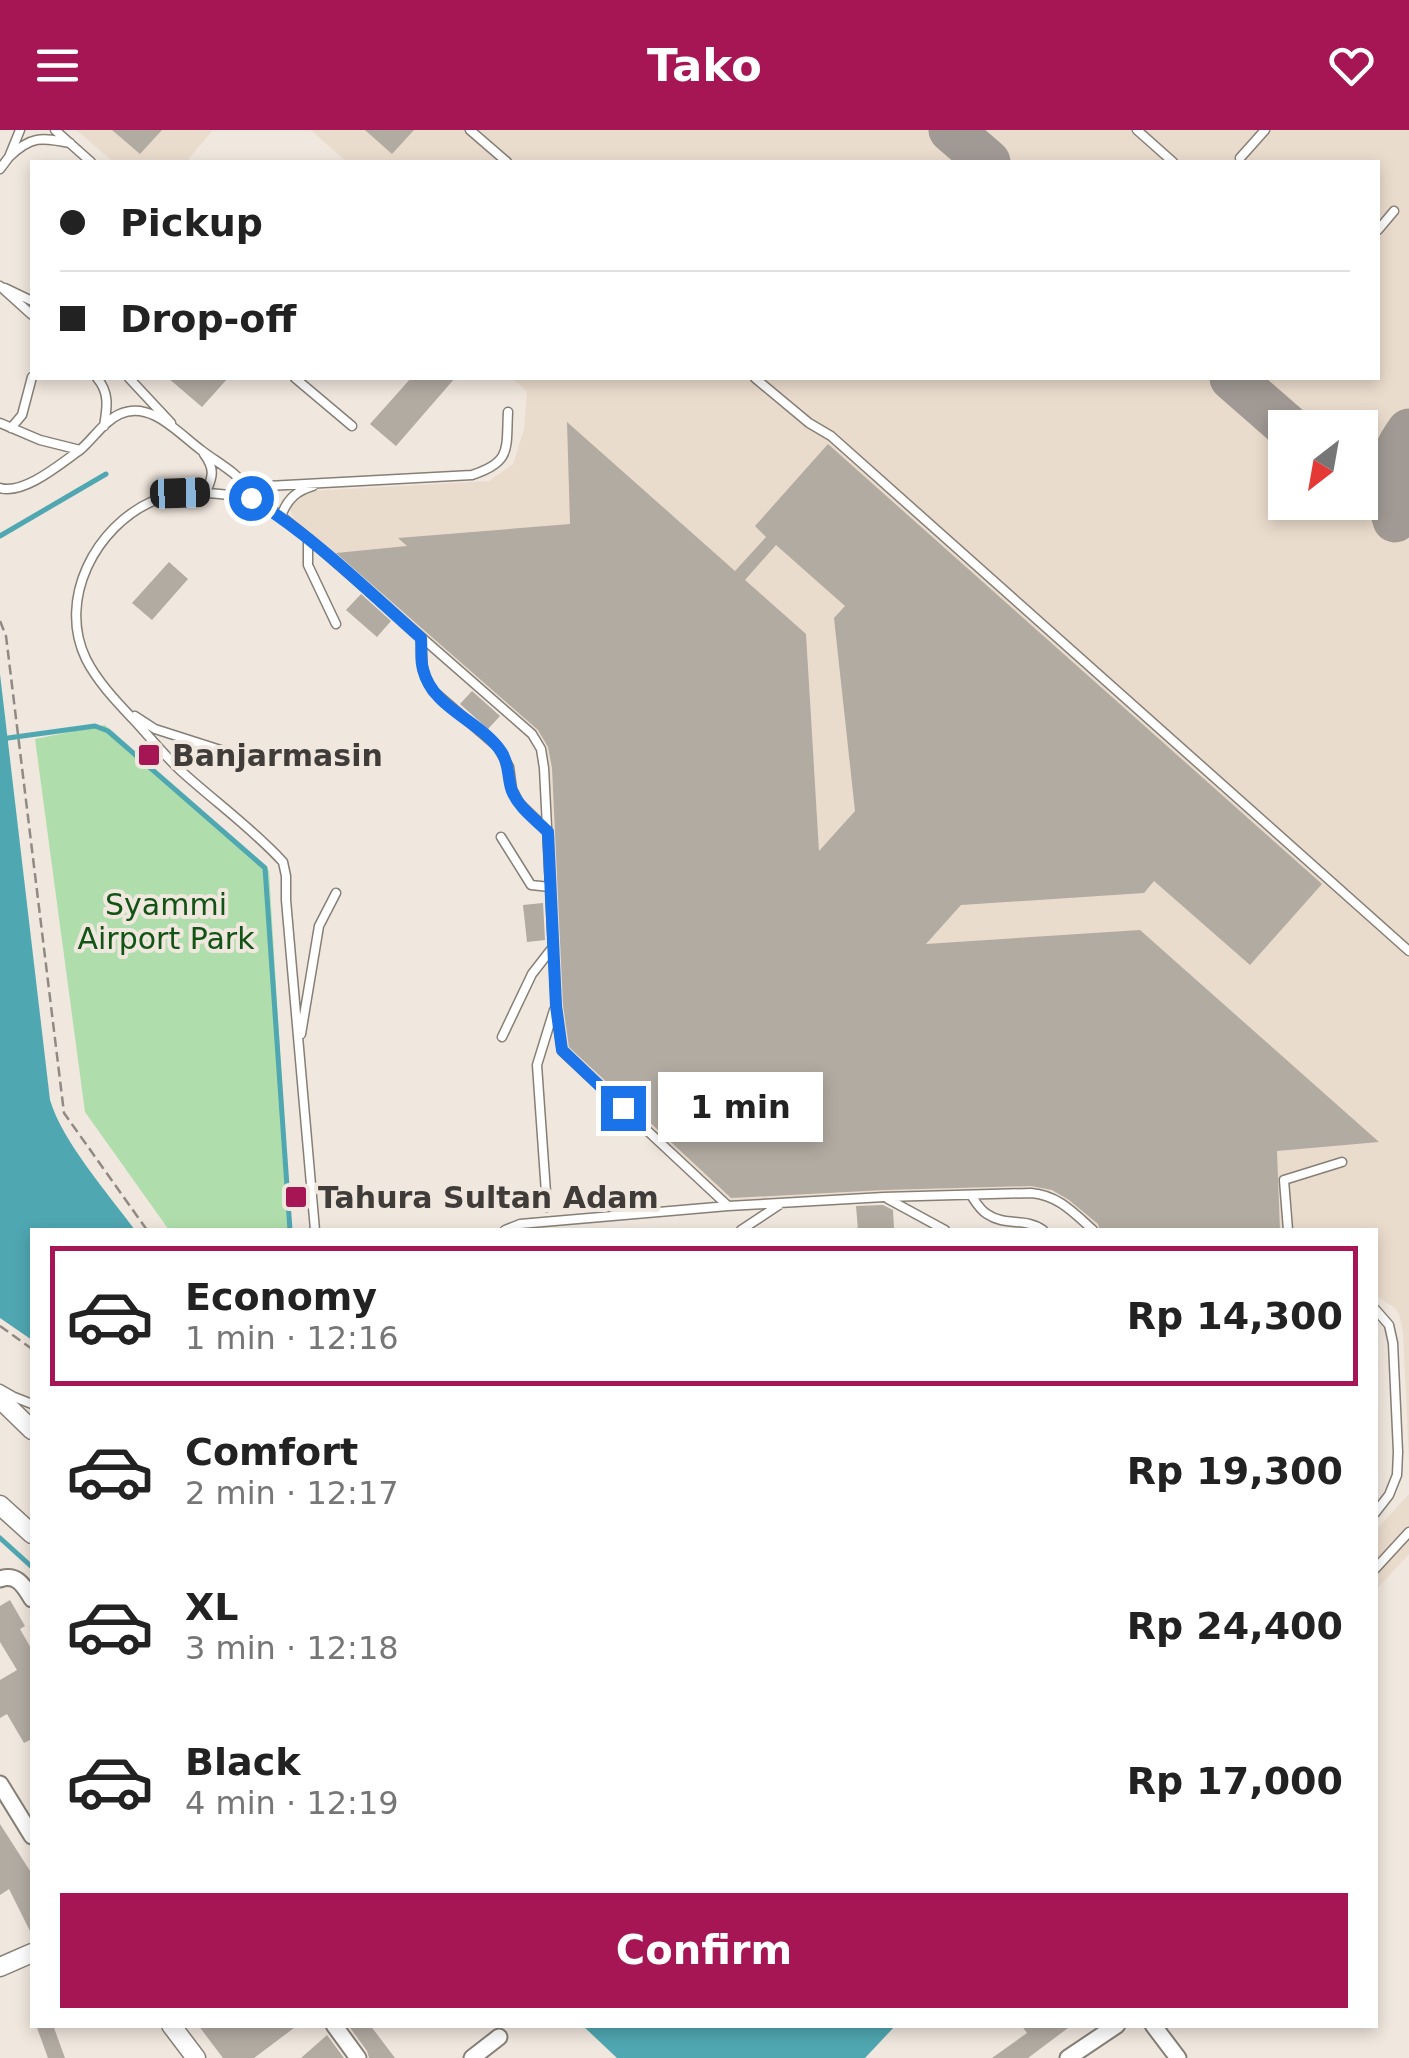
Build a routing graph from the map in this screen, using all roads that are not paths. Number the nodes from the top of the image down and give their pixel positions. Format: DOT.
graph roads {
  1 [pos="20,130"];
  2 [pos="55,130"];
  3 [pos="470,130"];
  4 [pos="1137,130"];
  5 [pos="1265,130"];
  6 [pos="70,143"];
  7 [pos="9,157"];
  8 [pos="1240,158"];
  9 [pos="89,160"];
  10 [pos="505,160"];
  11 [pos="1171,160"];
  12 [pos="0,170"];
  13 [pos="1394,211"];
  14 [pos="1380,228"];
  15 [pos="0,286"];
  16 [pos="30,300"];
  17 [pos="30,313"];
  18 [pos="31,380"];
  19 [pos="100,380"];
  20 [pos="131,380"];
  21 [pos="298,380"];
  22 [pos="758,380"];
  23 [pos="508,412"];
  24 [pos="0,423"];
  25 [pos="104,426"];
  26 [pos="352,426"];
  27 [pos="173,427"];
  28 [pos="11,428"];
  29 [pos="80,450"];
  30 [pos="201,450"];
  31 [pos="322,483"];
  32 [pos="248,487"];
  33 [pos="0,488"];
  34 [pos="206,492"];
  35 [pos="251,498"];
  36 [pos="284,518"];
  37 [pos="308,538"];
  38 [pos="336,624"];
  39 [pos="421,638"];
  40 [pos="123,708"];
  41 [pos="230,753"];
  42 [pos="548,832"];
  43 [pos="500,837"];
  44 [pos="550,887"];
  45 [pos="336,894"];
  46 [pos="553,947"];
  47 [pos="1409,951"];
  48 [pos="556,1006"];
  49 [pos="502,1038"];
  50 [pos="299,1043"];
  51 [pos="1342,1162"];
  52 [pos="971,1194"];
  53 [pos="884,1197"];
  54 [pos="781,1203"];
  55 [pos="728,1206"];
  56 [pos="548,1207"];
  57 [pos="315,1228"];
  58 [pos="510,1228"];
  59 [pos="744,1228"];
  60 [pos="941,1228"];
  61 [pos="1040,1228"];
  62 [pos="1091,1228"];
  63 [pos="1288,1228"];
  64 [pos="1378,1312"];
  65 [pos="0,1390"];
  66 [pos="0,1398"];
  67 [pos="30,1403"];
  68 [pos="30,1428"];
  69 [pos="0,1505"];
  70 [pos="1378,1509"];
  71 [pos="30,1532"];
  72 [pos="1409,1532"];
  73 [pos="1378,1566"];
  74 [pos="0,1579"];
  75 [pos="30,1596"];
  76 [pos="0,1784"];
  77 [pos="30,1833"];
  78 [pos="30,1954"];
  79 [pos="0,1967"];
  80 [pos="174,2028"];
  81 [pos="336,2028"];
  82 [pos="1113,2028"];
  83 [pos="1155,2028"];
  84 [pos="500,2037"];
  85 [pos="196,2058"];
  86 [pos="358,2058"];
  87 [pos="472,2058"];
  88 [pos="1068,2058"];
  89 [pos="1178,2058"];
  1 -- 7 [label="lane"];
  2 -- 6 [label="lane"];
  3 -- 10 [label="lane"];
  4 -- 11 [label="lane"];
  5 -- 8 [label="lane"];
  6 -- 7 [label="lane"];
  6 -- 9 [label="lane"];
  7 -- 12 [label="lane"];
  13 -- 14 [label="lane"];
  15 -- 16 [label="lane"];
  15 -- 17 [label="lane"];
  18 -- 28 [label="lane"];
  19 -- 25 [label="lane"];
  20 -- 27 [label="lane"];
  21 -- 26 [label="lane"];
  22 -- 47 [label="lane"];
  23 -- 31 [label="lane"];
  24 -- 28 [label="lane"];
  25 -- 27 [label="lane"];
  25 -- 29 [label="lane"];
  27 -- 30 [label="lane"];
  28 -- 29 [label="lane"];
  29 -- 33 [label="lane"];
  30 -- 32 [label="lane"];
  30 -- 34 [label="lane"];
  31 -- 32 [label="lane"];
  31 -- 36 [label="lane"];
  32 -- 35 [label="lane"];
  34 -- 35 [label="lane"];
  34 -- 40 [label="lane"];
  35 -- 36 [label="lane"];
  36 -- 37 [label="lane"];
  37 -- 38 [label="lane"];
  37 -- 39 [label="lane"];
  39 -- 42 [label="lane"];
  39 -- 42 [label="lane"];
  40 -- 41 [label="lane"];
  40 -- 50 [label="lane"];
  42 -- 44 [label="lane"];
  43 -- 44 [label="lane"];
  44 -- 46 [label="lane"];
  45 -- 50 [label="lane"];
  46 -- 48 [label="lane"];
  46 -- 49 [label="lane"];
  48 -- 55 [label="lane"];
  48 -- 56 [label="lane"];
  50 -- 57 [label="lane"];
  51 -- 63 [label="lane"];
  52 -- 53 [label="lane"];
  52 -- 61 [label="lane"];
  52 -- 62 [label="lane"];
  53 -- 54 [label="lane"];
  53 -- 60 [label="lane"];
  54 -- 55 [label="lane"];
  54 -- 59 [label="lane"];
  55 -- 58 [label="lane"];
  64 -- 70 [label="lane"];
  65 -- 67 [label="lane"];
  66 -- 68 [label="street"];
  69 -- 71 [label="street"];
  72 -- 73 [label="lane"];
  74 -- 75 [label="street"];
  76 -- 77 [label="street"];
  78 -- 79 [label="street"];
  80 -- 85 [label="street"];
  81 -- 86 [label="street"];
  82 -- 88 [label="street"];
  83 -- 89 [label="street"];
  84 -- 87 [label="street"];
}
